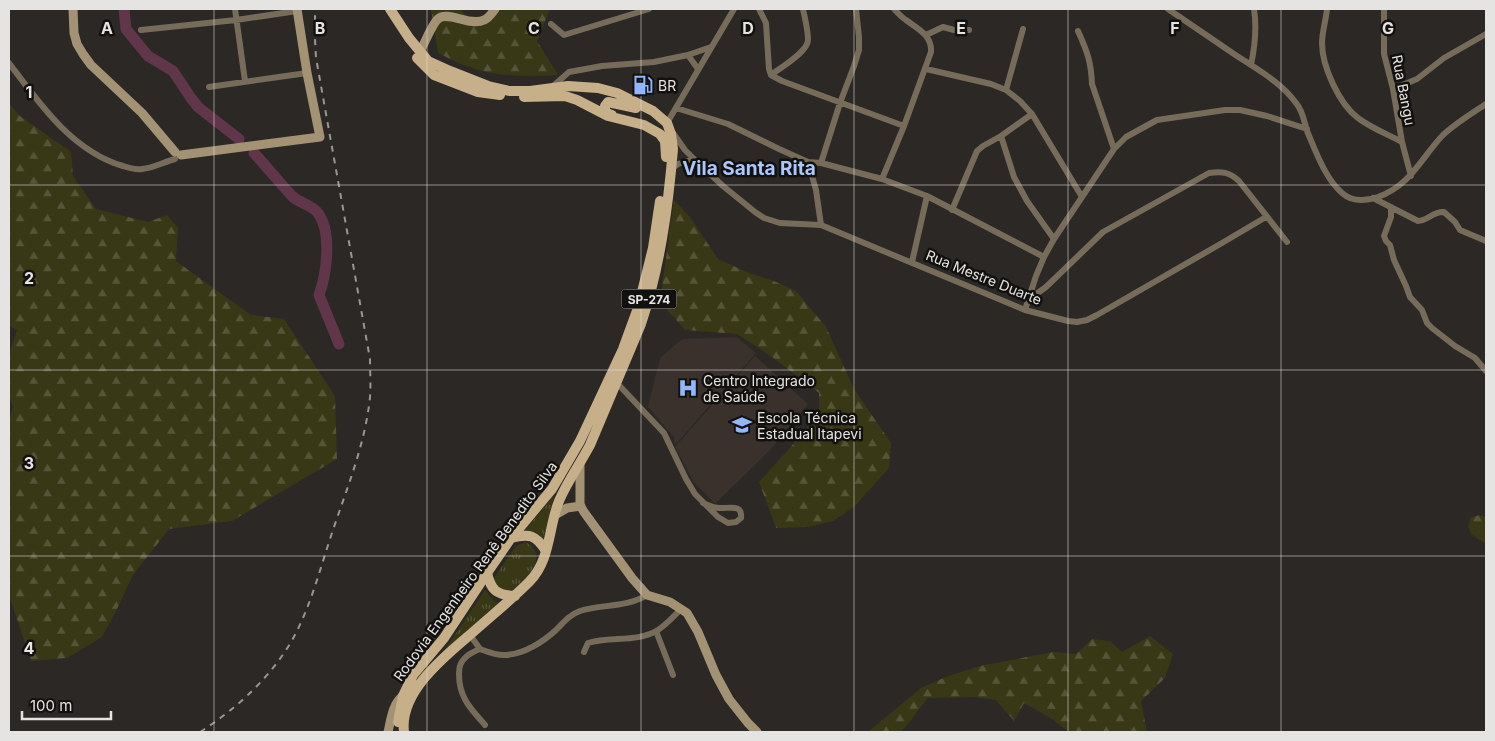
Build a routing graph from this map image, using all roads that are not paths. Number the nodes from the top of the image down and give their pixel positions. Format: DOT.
graph roads {
  1 [pos="73,9"];
  2 [pos="235,9"];
  3 [pos="386,9"];
  4 [pos="390,9"];
  5 [pos="495,9"];
  6 [pos="649,9"];
  7 [pos="734,9"];
  8 [pos="759,9"];
  9 [pos="803,9"];
  10 [pos="856,9"];
  11 [pos="894,9"];
  12 [pos="1168,9"];
  13 [pos="1254,9"];
  14 [pos="1327,9"];
  15 [pos="1384,9"];
  16 [pos="297,10"];
  17 [pos="236,20"];
  18 [pos="551,24"];
  19 [pos="1023,29"];
  20 [pos="141,30"];
  21 [pos="969,30"];
  22 [pos="1078,31"];
  23 [pos="1486,34"];
  24 [pos="926,35"];
  25 [pos="712,47"];
  26 [pos="420,51"];
  27 [pos="688,55"];
  28 [pos="9,63"];
  29 [pos="1250,65"];
  30 [pos="698,69"];
  31 [pos="926,69"];
  32 [pos="307,73"];
  33 [pos="771,75"];
  34 [pos="245,81"];
  35 [pos="209,86"];
  36 [pos="552,87"];
  37 [pos="1393,89"];
  38 [pos="1006,90"];
  39 [pos="840,103"];
  40 [pos="1486,104"];
  41 [pos="676,108"];
  42 [pos="647,109"];
  43 [pos="1032,114"];
  44 [pos="629,122"];
  45 [pos="669,126"];
  46 [pos="904,126"];
  47 [pos="1307,129"];
  48 [pos="1002,136"];
  49 [pos="1402,142"];
  50 [pos="1114,149"];
  51 [pos="177,155"];
  52 [pos="694,159"];
  53 [pos="808,162"];
  54 [pos="821,163"];
  55 [pos="671,169"];
  56 [pos="1411,176"];
  57 [pos="882,179"];
  58 [pos="927,196"];
  59 [pos="1082,197"];
  60 [pos="1373,198"];
  61 [pos="1391,207"];
  62 [pos="952,210"];
  63 [pos="1266,217"];
  64 [pos="821,225"];
  65 [pos="1054,239"];
  66 [pos="1486,241"];
  67 [pos="1286,242"];
  68 [pos="1044,257"];
  69 [pos="912,262"];
  70 [pos="1028,300"];
  71 [pos="1025,310"];
  72 [pos="1486,371"];
  73 [pos="616,382"];
  74 [pos="580,464"];
  75 [pos="703,503"];
  76 [pos="581,506"];
  77 [pos="555,515"];
  78 [pos="511,538"];
  79 [pos="546,551"];
  80 [pos="487,573"];
  81 [pos="647,595"];
  82 [pos="515,596"];
  83 [pos="681,609"];
  84 [pos="656,631"];
  85 [pos="470,635"];
  86 [pos="480,649"];
  87 [pos="584,652"];
  88 [pos="673,675"];
  89 [pos="403,696"];
  90 [pos="485,726"];
  91 [pos="388,732"];
  92 [pos="400,732"];
  93 [pos="404,732"];
  94 [pos="757,732"];
  1 -- 51 [label="street"];
  2 -- 17 [label="street"];
  3 -- 44 [label="main road, Rodovia Engenheiro Renê Benedito Silva / SP-274"];
  4 -- 26 [label="main road"];
  5 -- 26 [label="street"];
  6 -- 18 [label="street"];
  7 -- 25 [label="street"];
  8 -- 33 [label="street"];
  9 -- 33 [label="street"];
  10 -- 39 [label="street"];
  11 -- 24 [label="street"];
  12 -- 29 [label="street"];
  13 -- 29 [label="street"];
  14 -- 49 [label="street"];
  15 -- 37 [label="street, Rua Bangu"];
  16 -- 17 [label="street"];
  16 -- 32 [label="street"];
  17 -- 20 [label="street"];
  17 -- 34 [label="street"];
  19 -- 38 [label="street"];
  21 -- 24 [label="street"];
  22 -- 50 [label="street"];
  23 -- 37 [label="street"];
  24 -- 31 [label="street"];
  25 -- 27 [label="street"];
  25 -- 30 [label="street"];
  26 -- 36 [label="main road"];
  27 -- 30 [label="street"];
  27 -- 36 [label="street"];
  28 -- 51 [label="street"];
  29 -- 47 [label="street"];
  30 -- 41 [label="street"];
  31 -- 38 [label="street"];
  31 -- 46 [label="street"];
  32 -- 34 [label="street"];
  32 -- 51 [label="street"];
  33 -- 39 [label="street"];
  34 -- 35 [label="street"];
  36 -- 42 [label="main road"];
  37 -- 49 [label="street, Rua Bangu"];
  38 -- 43 [label="street"];
  39 -- 46 [label="street"];
  39 -- 54 [label="street"];
  40 -- 56 [label="street"];
  41 -- 45 [label="street"];
  41 -- 53 [label="street"];
  42 -- 44 [label="main road"];
  42 -- 45 [label="main road"];
  43 -- 48 [label="street"];
  43 -- 59 [label="street"];
  44 -- 78 [label="main road, Rodovia Engenheiro Renê Benedito Silva / SP-274"];
  45 -- 52 [label="street, Rua Mestre Duarte"];
  45 -- 55 [label="main road, Rodovia Engenheiro Renê Benedito Silva / SP-274"];
  46 -- 57 [label="street"];
  47 -- 50 [label="street"];
  47 -- 60 [label="street"];
  48 -- 62 [label="street"];
  48 -- 65 [label="street"];
  49 -- 56 [label="street, Rua Bangu"];
  50 -- 59 [label="street"];
  52 -- 55 [label="street"];
  52 -- 64 [label="street, Rua Mestre Duarte"];
  53 -- 54 [label="street"];
  53 -- 64 [label="street"];
  54 -- 57 [label="street"];
  55 -- 73 [label="main road, Rodovia Engenheiro Renê Benedito Silva / SP-274"];
  56 -- 60 [label="street"];
  57 -- 58 [label="street"];
  58 -- 62 [label="street"];
  58 -- 69 [label="street"];
  59 -- 65 [label="street"];
  60 -- 61 [label="street"];
  61 -- 66 [label="street"];
  61 -- 72 [label="street"];
  62 -- 68 [label="street"];
  63 -- 67 [label="street"];
  63 -- 70 [label="street"];
  63 -- 71 [label="street, Rua Mestre Duarte"];
  64 -- 69 [label="street, Rua Mestre Duarte"];
  65 -- 68 [label="street"];
  68 -- 70 [label="street"];
  69 -- 71 [label="street, Rua Mestre Duarte"];
  70 -- 71 [label="street"];
  73 -- 74 [label="main road, Rodovia Engenheiro Renê Benedito Silva / SP-274"];
  73 -- 75 [label="street"];
  74 -- 76 [label="street"];
  74 -- 77 [label="main road, Rodovia Engenheiro Renê Benedito Silva / SP-274"];
  75 -- 75 [label="street"];
  76 -- 77 [label="street"];
  76 -- 81 [label="street"];
  77 -- 79 [label="main road, Rodovia Engenheiro Renê Benedito Silva / SP-274"];
  78 -- 79 [label="main road"];
  78 -- 80 [label="main road, Rodovia Engenheiro Renê Benedito Silva / SP-274"];
  79 -- 82 [label="main road, Rodovia Engenheiro Renê Benedito Silva / SP-274"];
  80 -- 82 [label="main road"];
  80 -- 89 [label="main road, Rodovia Engenheiro Renê Benedito Silva / SP-274"];
  81 -- 83 [label="street"];
  81 -- 86 [label="street"];
  82 -- 85 [label="main road, Rodovia Engenheiro Renê Benedito Silva / SP-274"];
  83 -- 84 [label="street"];
  83 -- 94 [label="street"];
  84 -- 87 [label="street"];
  84 -- 88 [label="street"];
  85 -- 86 [label="street"];
  85 -- 93 [label="main road, Rodovia Engenheiro Renê Benedito Silva / SP-274"];
  86 -- 90 [label="street"];
  89 -- 91 [label="street"];
  89 -- 92 [label="main road, Rodovia Engenheiro Renê Benedito Silva / SP-274"];
}
